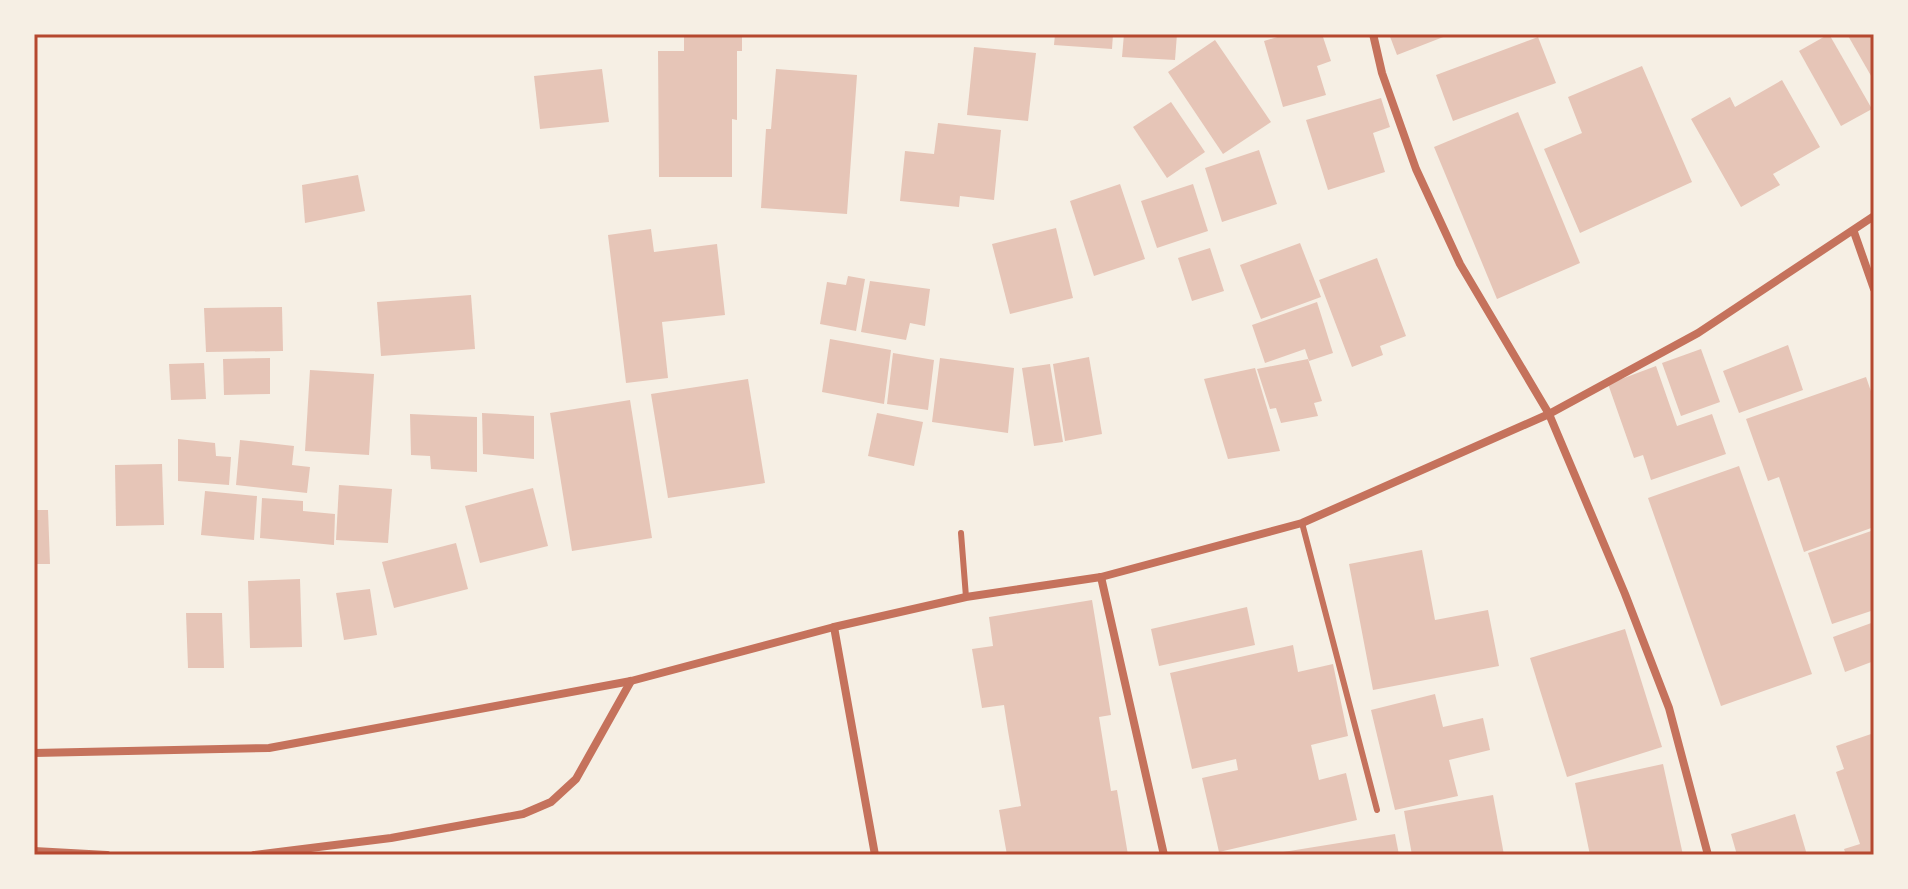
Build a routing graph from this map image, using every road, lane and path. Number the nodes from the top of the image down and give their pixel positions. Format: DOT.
graph roads {
  1 [pos="1373,34"];
  2 [pos="1874,216"];
  3 [pos="1854,232"];
  4 [pos="1874,289"];
  5 [pos="1549,414"];
  6 [pos="1302,523"];
  7 [pos="961,533"];
  8 [pos="1101,577"];
  9 [pos="966,597"];
  10 [pos="834,627"];
  11 [pos="631,681"];
  12 [pos="34,753"];
  13 [pos="1377,810"];
  14 [pos="34,851"];
  15 [pos="107,855"];
  16 [pos="254,855"];
  17 [pos="875,855"];
  18 [pos="1164,855"];
  19 [pos="1708,855"];
  1 -- 5 [label="street"];
  2 -- 3 [label="street"];
  3 -- 4 [label="street"];
  3 -- 5 [label="street"];
  5 -- 6 [label="street"];
  5 -- 19 [label="street"];
  6 -- 8 [label="street"];
  6 -- 13 [label="lane"];
  7 -- 9 [label="lane"];
  8 -- 9 [label="street"];
  8 -- 18 [label="street"];
  9 -- 10 [label="street"];
  10 -- 11 [label="street"];
  10 -- 17 [label="street"];
  11 -- 12 [label="street"];
  11 -- 16 [label="street"];
  14 -- 15 [label="street"];
}
